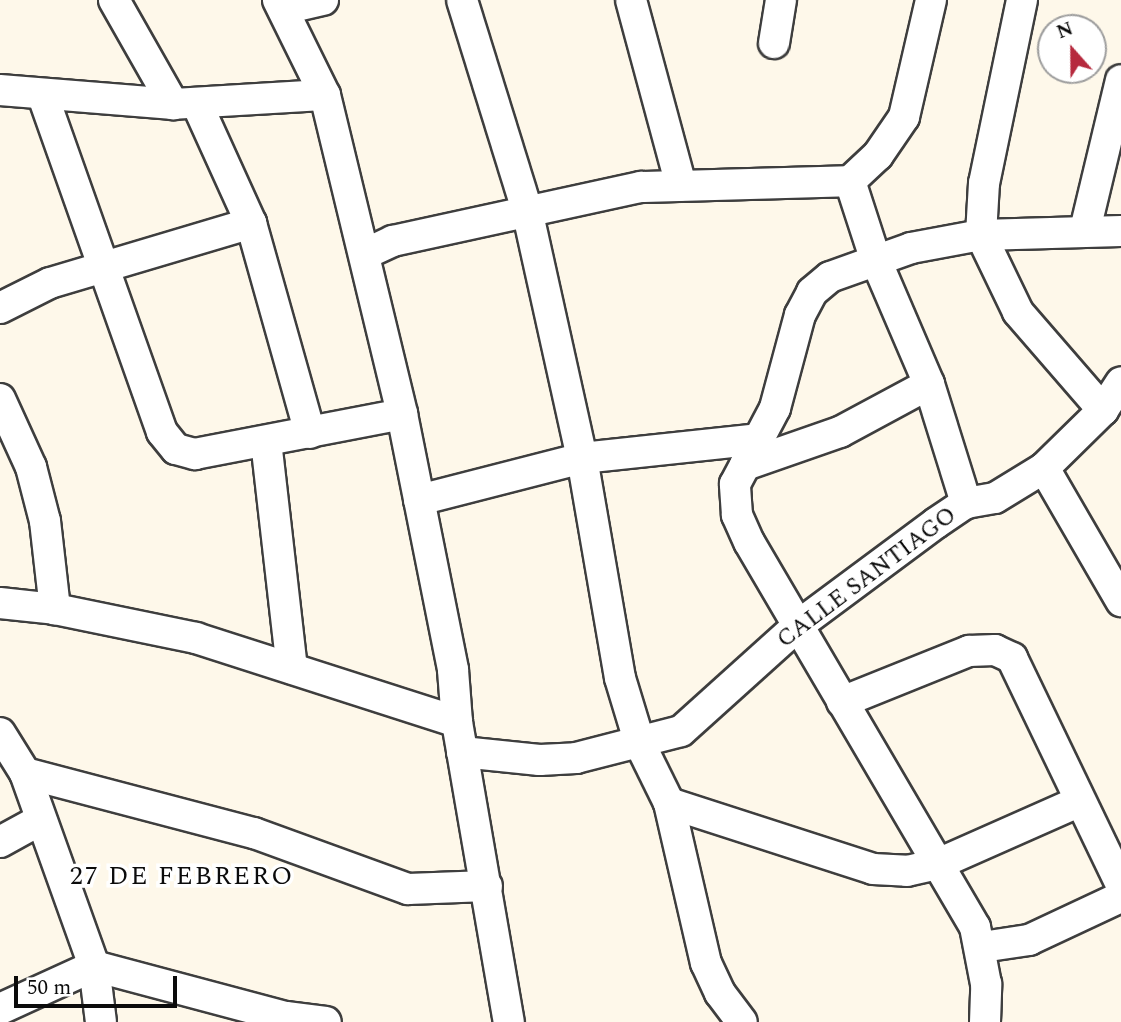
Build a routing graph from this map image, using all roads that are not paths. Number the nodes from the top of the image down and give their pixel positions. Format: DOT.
graph roads {
  1 [pos="114,0"];
  2 [pos="323,0"];
  3 [pos="462,0"];
  4 [pos="631,0"];
  5 [pos="781,0"];
  6 [pos="931,0"];
  7 [pos="1022,0"];
  8 [pos="281,5"];
  9 [pos="774,43"];
  10 [pos="1121,80"];
  11 [pos="0,90"];
  12 [pos="325,94"];
  13 [pos="43,96"];
  14 [pos="185,104"];
  15 [pos="850,181"];
  16 [pos="681,186"];
  17 [pos="527,210"];
  18 [pos="251,223"];
  19 [pos="1086,230"];
  20 [pos="1121,231"];
  21 [pos="981,235"];
  22 [pos="365,254"];
  23 [pos="875,258"];
  24 [pos="106,267"];
  25 [pos="0,308"];
  26 [pos="1121,382"];
  27 [pos="929,384"];
  28 [pos="0,399"];
  29 [pos="1103,410"];
  30 [pos="402,414"];
  31 [pos="310,433"];
  32 [pos="760,439"];
  33 [pos="266,441"];
  34 [pos="582,458"];
  35 [pos="746,465"];
  36 [pos="1044,468"];
  37 [pos="419,500"];
  38 [pos="966,503"];
  39 [pos="1121,599"];
  40 [pos="0,603"];
  41 [pos="55,609"];
  42 [pos="800,624"];
  43 [pos="292,669"];
  44 [pos="842,702"];
  45 [pos="457,722"];
  46 [pos="0,733"];
  47 [pos="640,744"];
  48 [pos="463,752"];
  49 [pos="26,773"];
  50 [pos="1080,801"];
  51 [pos="669,803"];
  52 [pos="40,820"];
  53 [pos="0,842"];
  54 [pos="938,864"];
  55 [pos="1121,884"];
  56 [pos="487,886"];
  57 [pos="1121,897"];
  58 [pos="982,947"];
  59 [pos="94,966"];
  60 [pos="0,1009"];
  61 [pos="101,1022"];
  62 [pos="326,1022"];
  63 [pos="509,1022"];
  64 [pos="742,1022"];
  65 [pos="985,1022"];
  1 -- 14 [label="street"];
  2 -- 8 [label="street"];
  3 -- 17 [label="street"];
  4 -- 16 [label="street"];
  5 -- 9 [label="street"];
  6 -- 15 [label="street"];
  7 -- 21 [label="street"];
  8 -- 12 [label="street"];
  10 -- 19 [label="street"];
  11 -- 13 [label="street"];
  12 -- 14 [label="street"];
  12 -- 22 [label="street"];
  13 -- 14 [label="street"];
  13 -- 24 [label="street"];
  14 -- 18 [label="street"];
  15 -- 16 [label="street"];
  15 -- 23 [label="street"];
  16 -- 17 [label="street"];
  17 -- 22 [label="street"];
  17 -- 34 [label="street"];
  18 -- 24 [label="street"];
  18 -- 31 [label="street"];
  19 -- 20 [label="street"];
  19 -- 21 [label="street"];
  21 -- 23 [label="street"];
  21 -- 29 [label="street"];
  22 -- 30 [label="street"];
  23 -- 27 [label="street"];
  23 -- 32 [label="street"];
  24 -- 25 [label="street"];
  24 -- 33 [label="street"];
  26 -- 29 [label="street, CALLE SANTIAGO"];
  27 -- 35 [label="street"];
  27 -- 38 [label="street"];
  28 -- 41 [label="street"];
  29 -- 36 [label="street, CALLE SANTIAGO"];
  30 -- 31 [label="street"];
  30 -- 37 [label="street"];
  31 -- 33 [label="street"];
  32 -- 34 [label="street"];
  32 -- 35 [label="street"];
  33 -- 43 [label="street"];
  34 -- 37 [label="street"];
  34 -- 47 [label="street"];
  35 -- 42 [label="street"];
  36 -- 38 [label="street, CALLE SANTIAGO"];
  36 -- 39 [label="street"];
  37 -- 45 [label="street"];
  38 -- 42 [label="street, CALLE SANTIAGO"];
  40 -- 41 [label="street"];
  41 -- 43 [label="street"];
  42 -- 44 [label="street"];
  42 -- 47 [label="street, CALLE SANTIAGO"];
  43 -- 45 [label="street"];
  44 -- 50 [label="street"];
  44 -- 54 [label="street"];
  45 -- 48 [label="street"];
  46 -- 49 [label="street"];
  47 -- 48 [label="street, CALLE SANTIAGO"];
  47 -- 51 [label="street"];
  48 -- 56 [label="street"];
  49 -- 52 [label="street"];
  49 -- 56 [label="street"];
  50 -- 54 [label="street"];
  50 -- 55 [label="street"];
  51 -- 54 [label="street"];
  51 -- 64 [label="street"];
  52 -- 53 [label="street"];
  52 -- 59 [label="street"];
  54 -- 58 [label="street"];
  56 -- 63 [label="street"];
  57 -- 58 [label="street"];
  58 -- 65 [label="street"];
  59 -- 60 [label="street"];
  59 -- 61 [label="street"];
  59 -- 62 [label="street"];
}
